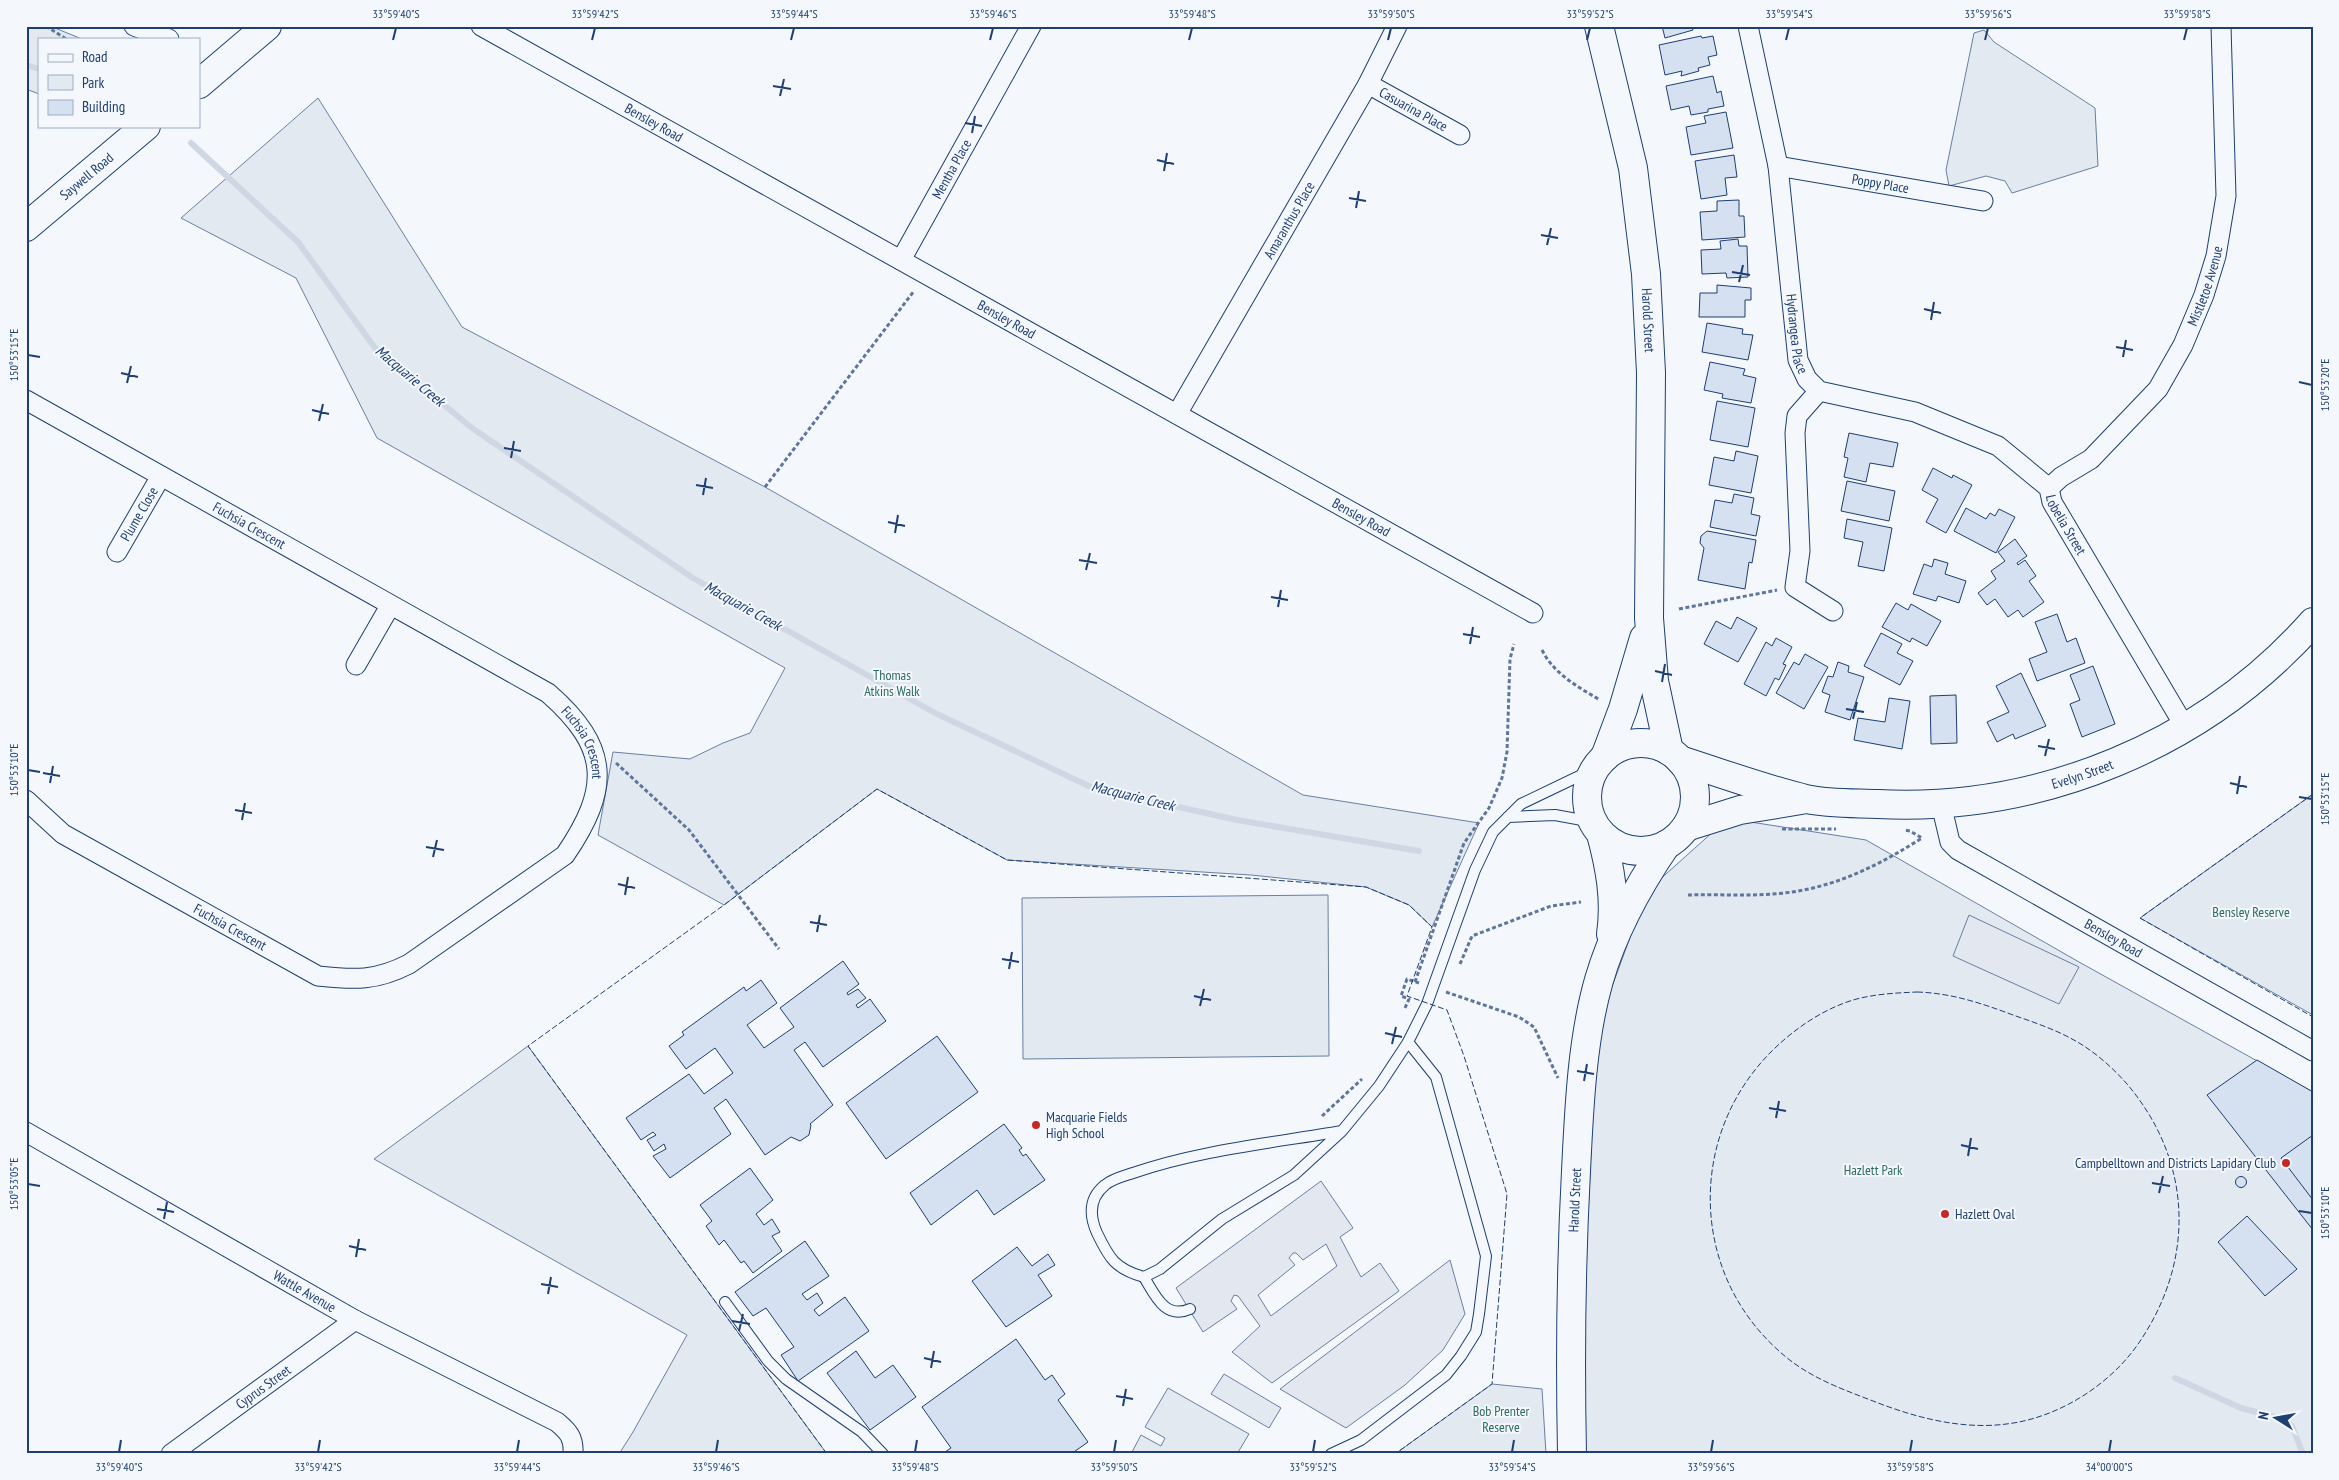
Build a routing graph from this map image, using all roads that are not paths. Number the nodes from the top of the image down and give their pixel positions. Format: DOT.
graph roads {
  1 [pos="134,26"];
  2 [pos="267,26"];
  3 [pos="481,26"];
  4 [pos="1397,26"];
  5 [pos="1599,26"];
  6 [pos="1748,26"];
  7 [pos="2221,26"];
  8 [pos="1024,29"];
  9 [pos="166,38"];
  10 [pos="202,74"];
  11 [pos="1368,84"];
  12 [pos="144,128"];
  13 [pos="1460,135"];
  14 [pos="1778,166"];
  15 [pos="1983,201"];
  16 [pos="29,223"];
  17 [pos="900,260"];
  18 [pos="1819,391"];
  19 [pos="26,400"];
  20 [pos="1177,414"];
  21 [pos="161,476"];
  22 [pos="2049,488"];
  23 [pos="117,552"];
  24 [pos="390,606"];
  25 [pos="1833,610"];
  26 [pos="1533,613"];
  27 [pos="1649,618"];
  28 [pos="2313,622"];
  29 [pos="356,665"];
  30 [pos="2185,727"];
  31 [pos="1674,756"];
  32 [pos="1600,762"];
  33 [pos="1807,799"];
  34 [pos="26,800"];
  35 [pos="1941,804"];
  36 [pos="1508,817"];
  37 [pos="1686,827"];
  38 [pos="1597,828"];
  39 [pos="1666,845"];
  40 [pos="1609,951"];
  41 [pos="1408,1042"];
  42 [pos="2313,1051"];
  43 [pos="1342,1131"];
  44 [pos="26,1132"];
  45 [pos="1144,1277"];
  46 [pos="725,1302"];
  47 [pos="1190,1309"];
  48 [pos="355,1320"];
  49 [pos="171,1454"];
  50 [pos="573,1454"];
  51 [pos="883,1454"];
  52 [pos="1331,1454"];
  53 [pos="1572,1454"];
  1 -- 9 [label="street"];
  2 -- 10 [label="main road"];
  3 -- 17 [label="street, Bensley Road"];
  4 -- 11 [label="street, Amaranthus Place"];
  5 -- 27 [label="main road, Harold Street"];
  6 -- 14 [label="street, Hydrangea Place"];
  7 -- 22 [label="street, Mistletoe Avenue"];
  8 -- 17 [label="street, Mentha Place"];
  11 -- 13 [label="street, Casuarina Place"];
  11 -- 20 [label="street, Amaranthus Place"];
  12 -- 16 [label="main road, Saywell Road"];
  14 -- 15 [label="street, Poppy Place"];
  14 -- 18 [label="street, Hydrangea Place"];
  17 -- 20 [label="street, Bensley Road"];
  18 -- 22 [label="street, Lobelia Street"];
  18 -- 25 [label="street, Hydrangea Place"];
  19 -- 21 [label="street, Fuchsia Crescent"];
  20 -- 26 [label="street, Bensley Road"];
  21 -- 23 [label="street, Plume Close"];
  21 -- 24 [label="street, Fuchsia Crescent"];
  22 -- 30 [label="street, Lobelia Street"];
  24 -- 29 [label="street"];
  24 -- 34 [label="street, Fuchsia Crescent"];
  27 -- 31 [label="main road, Harold Street"];
  27 -- 32 [label="main road, Harold Street"];
  28 -- 30 [label="main road, Evelyn Street"];
  30 -- 35 [label="main road, Evelyn Street"];
  31 -- 32 [label="main road"];
  31 -- 33 [label="main road, Evelyn Street"];
  31 -- 37 [label="main road"];
  32 -- 36 [label="lane"];
  32 -- 38 [label="main road"];
  33 -- 35 [label="main road, Evelyn Street"];
  33 -- 37 [label="main road, Evelyn Street"];
  35 -- 42 [label="street, Bensley Road"];
  36 -- 38 [label="lane"];
  36 -- 41 [label="lane"];
  37 -- 39 [label="main road"];
  38 -- 39 [label="main road"];
  38 -- 40 [label="main road, Harold Street"];
  39 -- 40 [label="main road, Harold Street"];
  40 -- 53 [label="main road, Harold Street"];
  41 -- 43 [label="lane"];
  41 -- 52 [label="lane"];
  43 -- 45 [label="lane"];
  43 -- 45 [label="lane"];
  44 -- 48 [label="street, Wattle Avenue"];
  45 -- 47 [label="lane"];
  46 -- 51 [label="lane"];
  48 -- 49 [label="street, Cyprus Street"];
  48 -- 50 [label="street, Wattle Avenue"];
}
